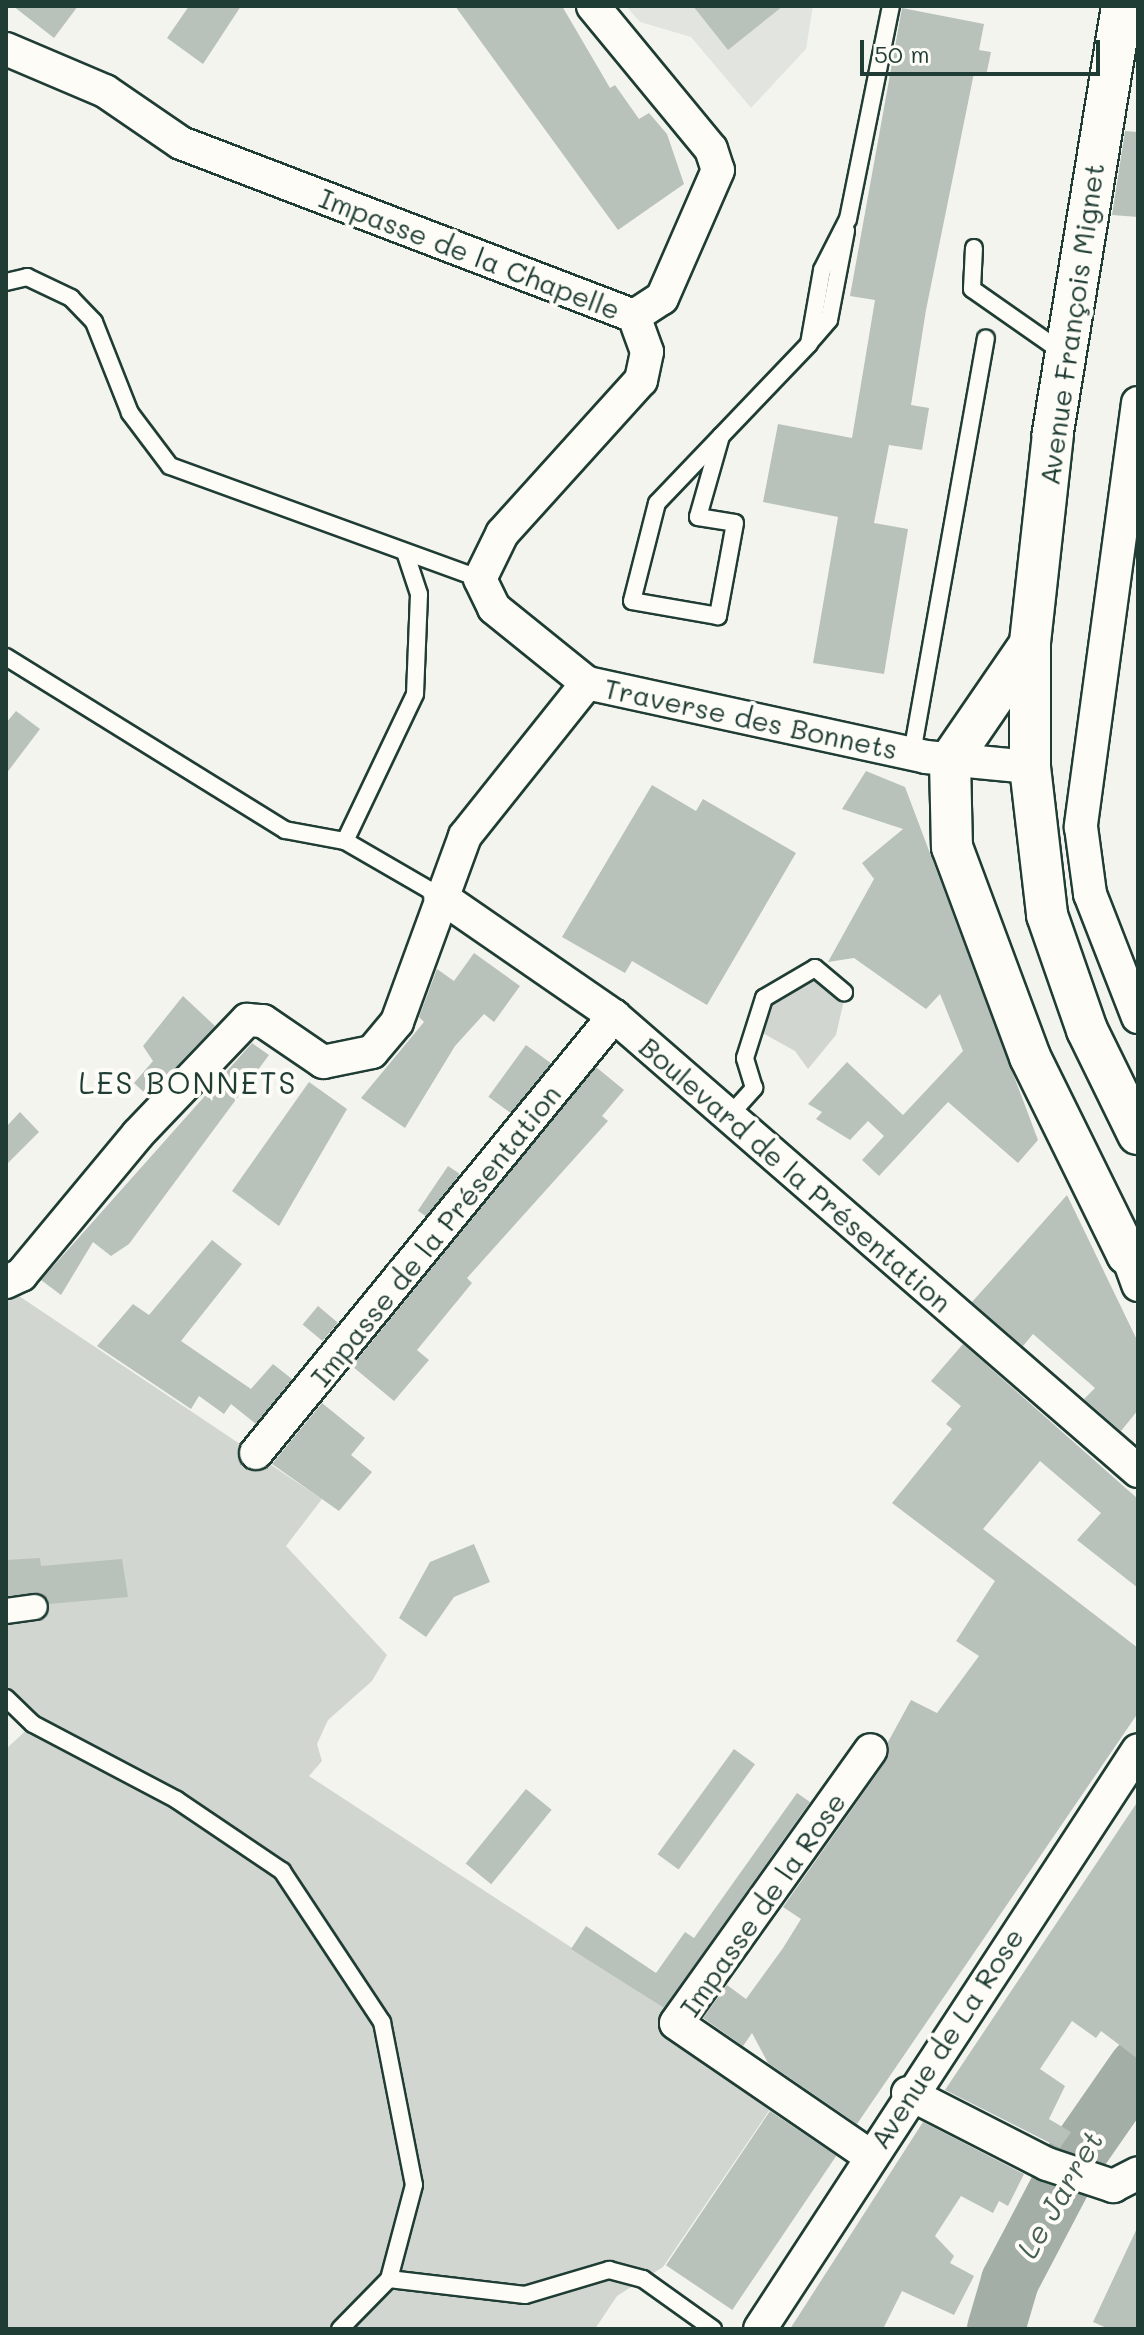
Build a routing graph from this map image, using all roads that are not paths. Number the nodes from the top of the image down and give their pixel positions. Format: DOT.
graph roads {
  1 [pos="593,6"];
  2 [pos="891,6"];
  3 [pos="1122,6"];
  4 [pos="6,49"];
  5 [pos="974,248"];
  6 [pos="6,282"];
  7 [pos="634,316"];
  8 [pos="986,339"];
  9 [pos="1065,354"];
  10 [pos="1138,403"];
  11 [pos="721,436"];
  12 [pos="405,552"];
  13 [pos="480,579"];
  14 [pos="1030,644"];
  15 [pos="6,657"];
  16 [pos="587,683"];
  17 [pos="931,757"];
  18 [pos="1030,767"];
  19 [pos="345,841"];
  20 [pos="440,896"];
  21 [pos="844,992"];
  22 [pos="614,1016"];
  23 [pos="1138,1017"];
  24 [pos="729,1116"];
  25 [pos="1138,1134"];
  26 [pos="1134,1267"];
  27 [pos="6,1282"];
  28 [pos="256,1453"];
  29 [pos="1138,1471"];
  30 [pos="35,1607"];
  31 [pos="6,1611"];
  32 [pos="6,1698"];
  33 [pos="871,1750"];
  34 [pos="1138,1750"];
  35 [pos="908,2093"];
  36 [pos="870,2156"];
  37 [pos="1113,2179"];
  38 [pos="389,2279"];
  39 [pos="340,2329"];
  40 [pos="713,2329"];
  41 [pos="760,2329"];
  1 -- 7 [label="street"];
  2 -- 11 [label="lane"];
  3 -- 9 [label="street, Avenue François Mignet"];
  4 -- 7 [label="street, Impasse de la Chapelle"];
  5 -- 9 [label="lane"];
  6 -- 12 [label="lane"];
  7 -- 13 [label="street, Impasse de la Chapelle"];
  8 -- 17 [label="lane"];
  9 -- 14 [label="street, Avenue François Mignet"];
  10 -- 23 [label="street"];
  11 -- 11 [label="lane"];
  12 -- 13 [label="lane"];
  12 -- 19 [label="lane"];
  13 -- 16 [label="street"];
  14 -- 17 [label="street, Avenue François Mignet"];
  14 -- 18 [label="street, Avenue François Mignet"];
  15 -- 19 [label="lane"];
  16 -- 17 [label="street, Traverse des Bonnets"];
  16 -- 20 [label="street, Traverse des Bonnets"];
  17 -- 18 [label="street, Traverse des Bonnets"];
  17 -- 26 [label="street"];
  18 -- 25 [label="street, Avenue François Mignet"];
  19 -- 20 [label="lane"];
  20 -- 22 [label="street, Boulevard de la Présentation"];
  20 -- 27 [label="street, Traverse des Bonnets"];
  21 -- 24 [label="lane"];
  22 -- 24 [label="street, Boulevard de la Présentation"];
  22 -- 28 [label="street, Impasse de la Présentation"];
  24 -- 29 [label="street, Boulevard de la Présentation"];
  30 -- 31 [label="street"];
  32 -- 38 [label="lane"];
  33 -- 36 [label="street, Impasse de la Rose"];
  34 -- 35 [label="street, Avenue de La Rose"];
  35 -- 36 [label="street, Avenue de La Rose"];
  35 -- 37 [label="street"];
  36 -- 41 [label="street, Avenue de La Rose"];
  38 -- 39 [label="lane"];
  38 -- 40 [label="lane"];
}
